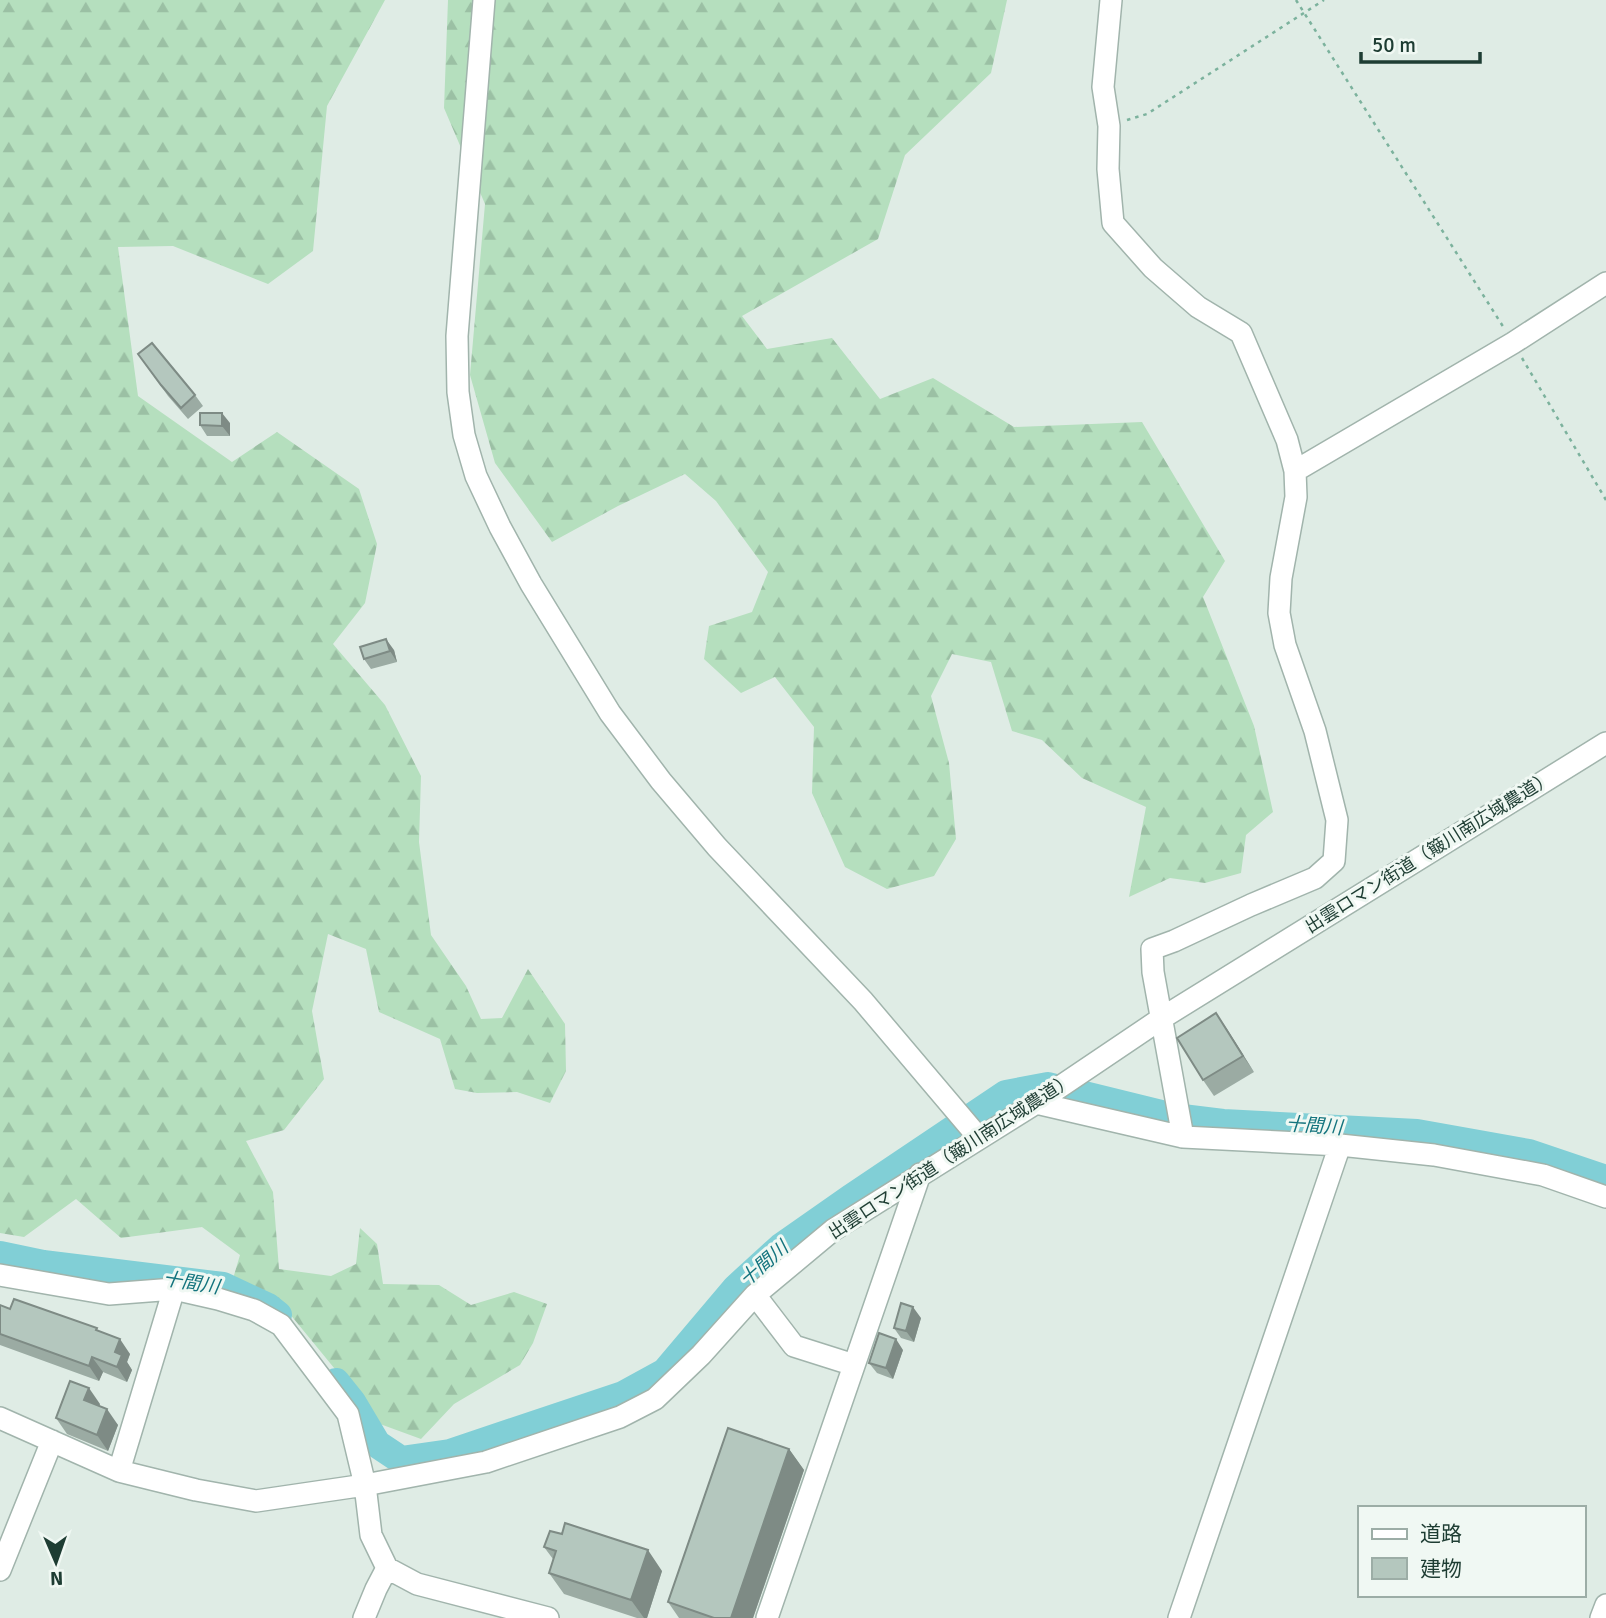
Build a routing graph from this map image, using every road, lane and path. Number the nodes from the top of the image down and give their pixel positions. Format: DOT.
graph roads {
  1 [pos="484,0"];
  2 [pos="1111,0"];
  3 [pos="1296,0"];
  4 [pos="1324,0"];
  5 [pos="1305,13"];
  6 [pos="1110,126"];
  7 [pos="1606,283"];
  8 [pos="1513,343"];
  9 [pos="1295,471"];
  10 [pos="1606,500"];
  11 [pos="1606,743"];
  12 [pos="1162,1018"];
  13 [pos="1036,1102"];
  14 [pos="1183,1137"];
  15 [pos="979,1138"];
  16 [pos="1340,1145"];
  17 [pos="920,1174"];
  18 [pos="1606,1197"];
  19 [pos="0,1275"];
  20 [pos="174,1289"];
  21 [pos="755,1295"];
  22 [pos="855,1365"];
  23 [pos="0,1418"];
  24 [pos="52,1441"];
  25 [pos="120,1471"];
  26 [pos="365,1485"];
  27 [pos="387,1568"];
  28 [pos="0,1570"];
  29 [pos="1606,1605"];
  30 [pos="364,1618"];
  31 [pos="548,1618"];
  32 [pos="767,1618"];
  33 [pos="1179,1618"];
  34 [pos="1601,1618"];
  1 -- 15 [label="street"];
  2 -- 6 [label="street"];
  3 -- 5 [label="path"];
  4 -- 5 [label="path"];
  5 -- 6 [label="path"];
  5 -- 8 [label="path"];
  6 -- 9 [label="street"];
  7 -- 8 [label="street"];
  8 -- 9 [label="street"];
  8 -- 10 [label="path"];
  9 -- 12 [label="street"];
  11 -- 12 [label="street, 出雲ロマン街道（簸川南広域農道）"];
  12 -- 13 [label="street, 出雲ロマン街道（簸川南広域農道）"];
  12 -- 14 [label="street"];
  13 -- 14 [label="street"];
  13 -- 15 [label="street, 出雲ロマン街道（簸川南広域農道）"];
  14 -- 16 [label="street"];
  15 -- 17 [label="street, 出雲ロマン街道（簸川南広域農道）"];
  16 -- 18 [label="street"];
  16 -- 33 [label="street"];
  17 -- 21 [label="street, 出雲ロマン街道（簸川南広域農道）"];
  17 -- 22 [label="street"];
  19 -- 20 [label="street"];
  20 -- 25 [label="street"];
  20 -- 26 [label="street"];
  21 -- 22 [label="street"];
  21 -- 26 [label="street, 出雲ロマン街道（簸川南広域農道）"];
  22 -- 32 [label="street"];
  23 -- 24 [label="street, 出雲ロマン街道（簸川南広域農道）"];
  24 -- 25 [label="street, 出雲ロマン街道（簸川南広域農道）"];
  24 -- 28 [label="street"];
  25 -- 26 [label="street, 出雲ロマン街道（簸川南広域農道）"];
  26 -- 27 [label="street"];
  27 -- 30 [label="street"];
  27 -- 31 [label="street"];
  29 -- 34 [label="street"];
}
